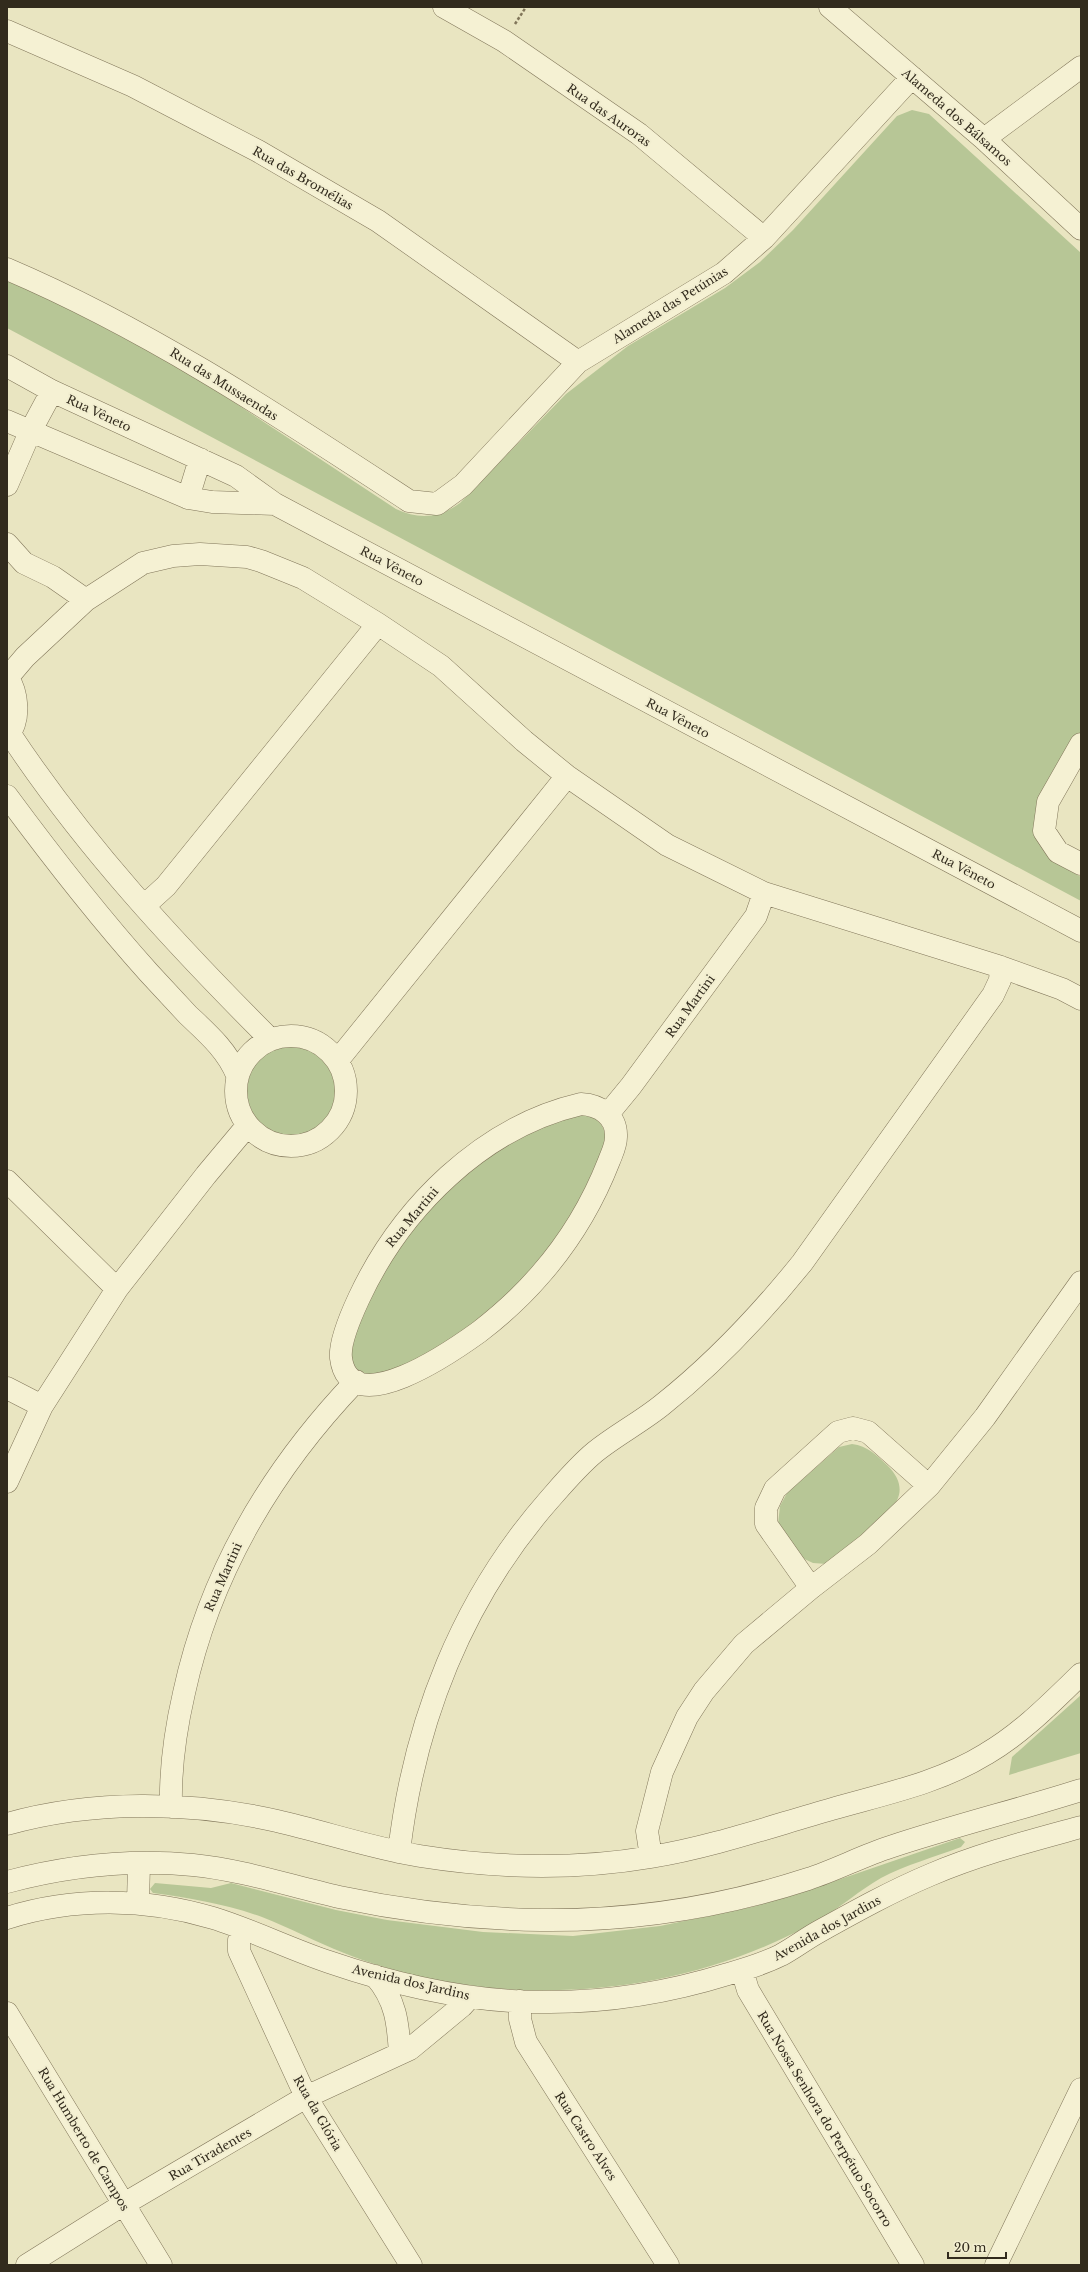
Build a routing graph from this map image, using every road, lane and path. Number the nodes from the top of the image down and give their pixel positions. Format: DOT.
graph roads {
  1 [pos="444,7"];
  2 [pos="830,7"];
  3 [pos="7,31"];
  4 [pos="1081,67"];
  5 [pos="912,77"];
  6 [pos="984,139"];
  7 [pos="1081,229"];
  8 [pos="764,238"];
  9 [pos="7,269"];
  10 [pos="578,362"];
  11 [pos="7,366"];
  12 [pos="52,391"];
  13 [pos="7,420"];
  14 [pos="30,432"];
  15 [pos="200,459"];
  16 [pos="7,485"];
  17 [pos="188,498"];
  18 [pos="275,504"];
  19 [pos="437,504"];
  20 [pos="7,544"];
  21 [pos="86,600"];
  22 [pos="378,624"];
  23 [pos="8,676"];
  24 [pos="8,736"];
  25 [pos="1081,744"];
  26 [pos="567,776"];
  27 [pos="7,796"];
  28 [pos="1081,864"];
  29 [pos="764,893"];
  30 [pos="144,906"];
  31 [pos="1081,931"];
  32 [pos="1001,967"];
  33 [pos="1081,999"];
  34 [pos="270,1039"];
  35 [pos="338,1060"];
  36 [pos="238,1075"];
  37 [pos="608,1114"];
  38 [pos="247,1126"];
  39 [pos="7,1180"];
  40 [pos="1081,1282"];
  41 [pos="118,1289"];
  42 [pos="356,1381"];
  43 [pos="7,1388"];
  44 [pos="42,1406"];
  45 [pos="7,1482"];
  46 [pos="929,1486"];
  47 [pos="811,1588"];
  48 [pos="1081,1674"];
  49 [pos="1081,1790"];
  50 [pos="171,1807"];
  51 [pos="974,1823"];
  52 [pos="7,1824"];
  53 [pos="1081,1827"];
  54 [pos="399,1852"];
  55 [pos="979,1856"];
  56 [pos="651,1857"];
  57 [pos="139,1864"];
  58 [pos="7,1882"];
  59 [pos="138,1903"];
  60 [pos="7,1918"];
  61 [pos="243,1929"];
  62 [pos="742,1970"];
  63 [pos="375,1976"];
  64 [pos="470,1997"];
  65 [pos="520,2001"];
  66 [pos="7,2013"];
  67 [pos="400,2054"];
  68 [pos="1081,2088"];
  69 [pos="306,2097"];
  70 [pos="124,2204"];
  71 [pos="27,2265"];
  72 [pos="161,2265"];
  73 [pos="411,2265"];
  74 [pos="668,2265"];
  75 [pos="913,2265"];
  76 [pos="996,2265"];
  1 -- 8 [label="street, Rua das Auroras"];
  2 -- 5 [label="street, Alameda dos Bálsamos"];
  3 -- 10 [label="street, Rua das Bromélias"];
  4 -- 6 [label="street"];
  5 -- 6 [label="street, Alameda dos Bálsamos"];
  5 -- 8 [label="street, Alameda das Petúnias"];
  6 -- 7 [label="street, Alameda dos Bálsamos"];
  8 -- 10 [label="street, Alameda das Petúnias"];
  9 -- 19 [label="street, Rua das Mussaendas"];
  10 -- 19 [label="street, Alameda das Petúnias"];
  11 -- 12 [label="street, Rua Vêneto"];
  12 -- 14 [label="street"];
  12 -- 15 [label="street, Rua Vêneto"];
  13 -- 14 [label="street, Rua Vêneto"];
  14 -- 16 [label="street"];
  14 -- 17 [label="street, Rua Vêneto"];
  15 -- 17 [label="street"];
  15 -- 18 [label="street, Rua Vêneto"];
  17 -- 18 [label="street, Rua Vêneto"];
  18 -- 31 [label="street, Rua Vêneto"];
  20 -- 21 [label="street"];
  21 -- 22 [label="street"];
  21 -- 23 [label="street"];
  22 -- 26 [label="street"];
  22 -- 30 [label="street"];
  23 -- 24 [label="street"];
  24 -- 30 [label="street"];
  25 -- 28 [label="street"];
  26 -- 29 [label="street"];
  26 -- 35 [label="street"];
  27 -- 36 [label="street"];
  29 -- 32 [label="street"];
  29 -- 37 [label="street, Rua Martini"];
  30 -- 34 [label="street"];
  32 -- 33 [label="street"];
  32 -- 54 [label="street"];
  34 -- 35 [label="street"];
  34 -- 36 [label="street"];
  35 -- 38 [label="street"];
  36 -- 38 [label="street"];
  37 -- 42 [label="street"];
  37 -- 42 [label="street, Rua Martini"];
  38 -- 41 [label="street"];
  39 -- 41 [label="street"];
  40 -- 46 [label="street"];
  41 -- 44 [label="street"];
  42 -- 50 [label="street, Rua Martini"];
  43 -- 44 [label="street"];
  44 -- 45 [label="street"];
  46 -- 47 [label="street"];
  46 -- 47 [label="street"];
  47 -- 56 [label="street"];
  48 -- 56 [label="street"];
  49 -- 51 [label="street"];
  50 -- 52 [label="street"];
  50 -- 54 [label="street"];
  51 -- 55 [label="street"];
  51 -- 57 [label="street"];
  53 -- 55 [label="street, Avenida dos Jardins"];
  54 -- 56 [label="street"];
  55 -- 62 [label="street, Avenida dos Jardins"];
  57 -- 58 [label="street"];
  57 -- 59 [label="street"];
  59 -- 60 [label="street, Avenida dos Jardins"];
  59 -- 61 [label="street, Avenida dos Jardins"];
  61 -- 63 [label="street, Avenida dos Jardins"];
  61 -- 69 [label="street, Rua da Glória"];
  62 -- 65 [label="street, Avenida dos Jardins"];
  62 -- 75 [label="street, Rua Nossa Senhora do Perpétuo Socorro"];
  63 -- 64 [label="street, Avenida dos Jardins"];
  63 -- 67 [label="street"];
  64 -- 65 [label="street, Avenida dos Jardins"];
  64 -- 67 [label="street, Rua Tiradentes"];
  65 -- 74 [label="street, Rua Castro Alves"];
  66 -- 70 [label="street, Rua Humberto de Campos"];
  67 -- 69 [label="street, Rua Tiradentes"];
  68 -- 76 [label="street"];
  69 -- 70 [label="street, Rua Tiradentes"];
  69 -- 73 [label="street, Rua da Glória"];
  70 -- 71 [label="street, Rua Tiradentes"];
  70 -- 72 [label="street, Rua Humberto de Campos"];
}
